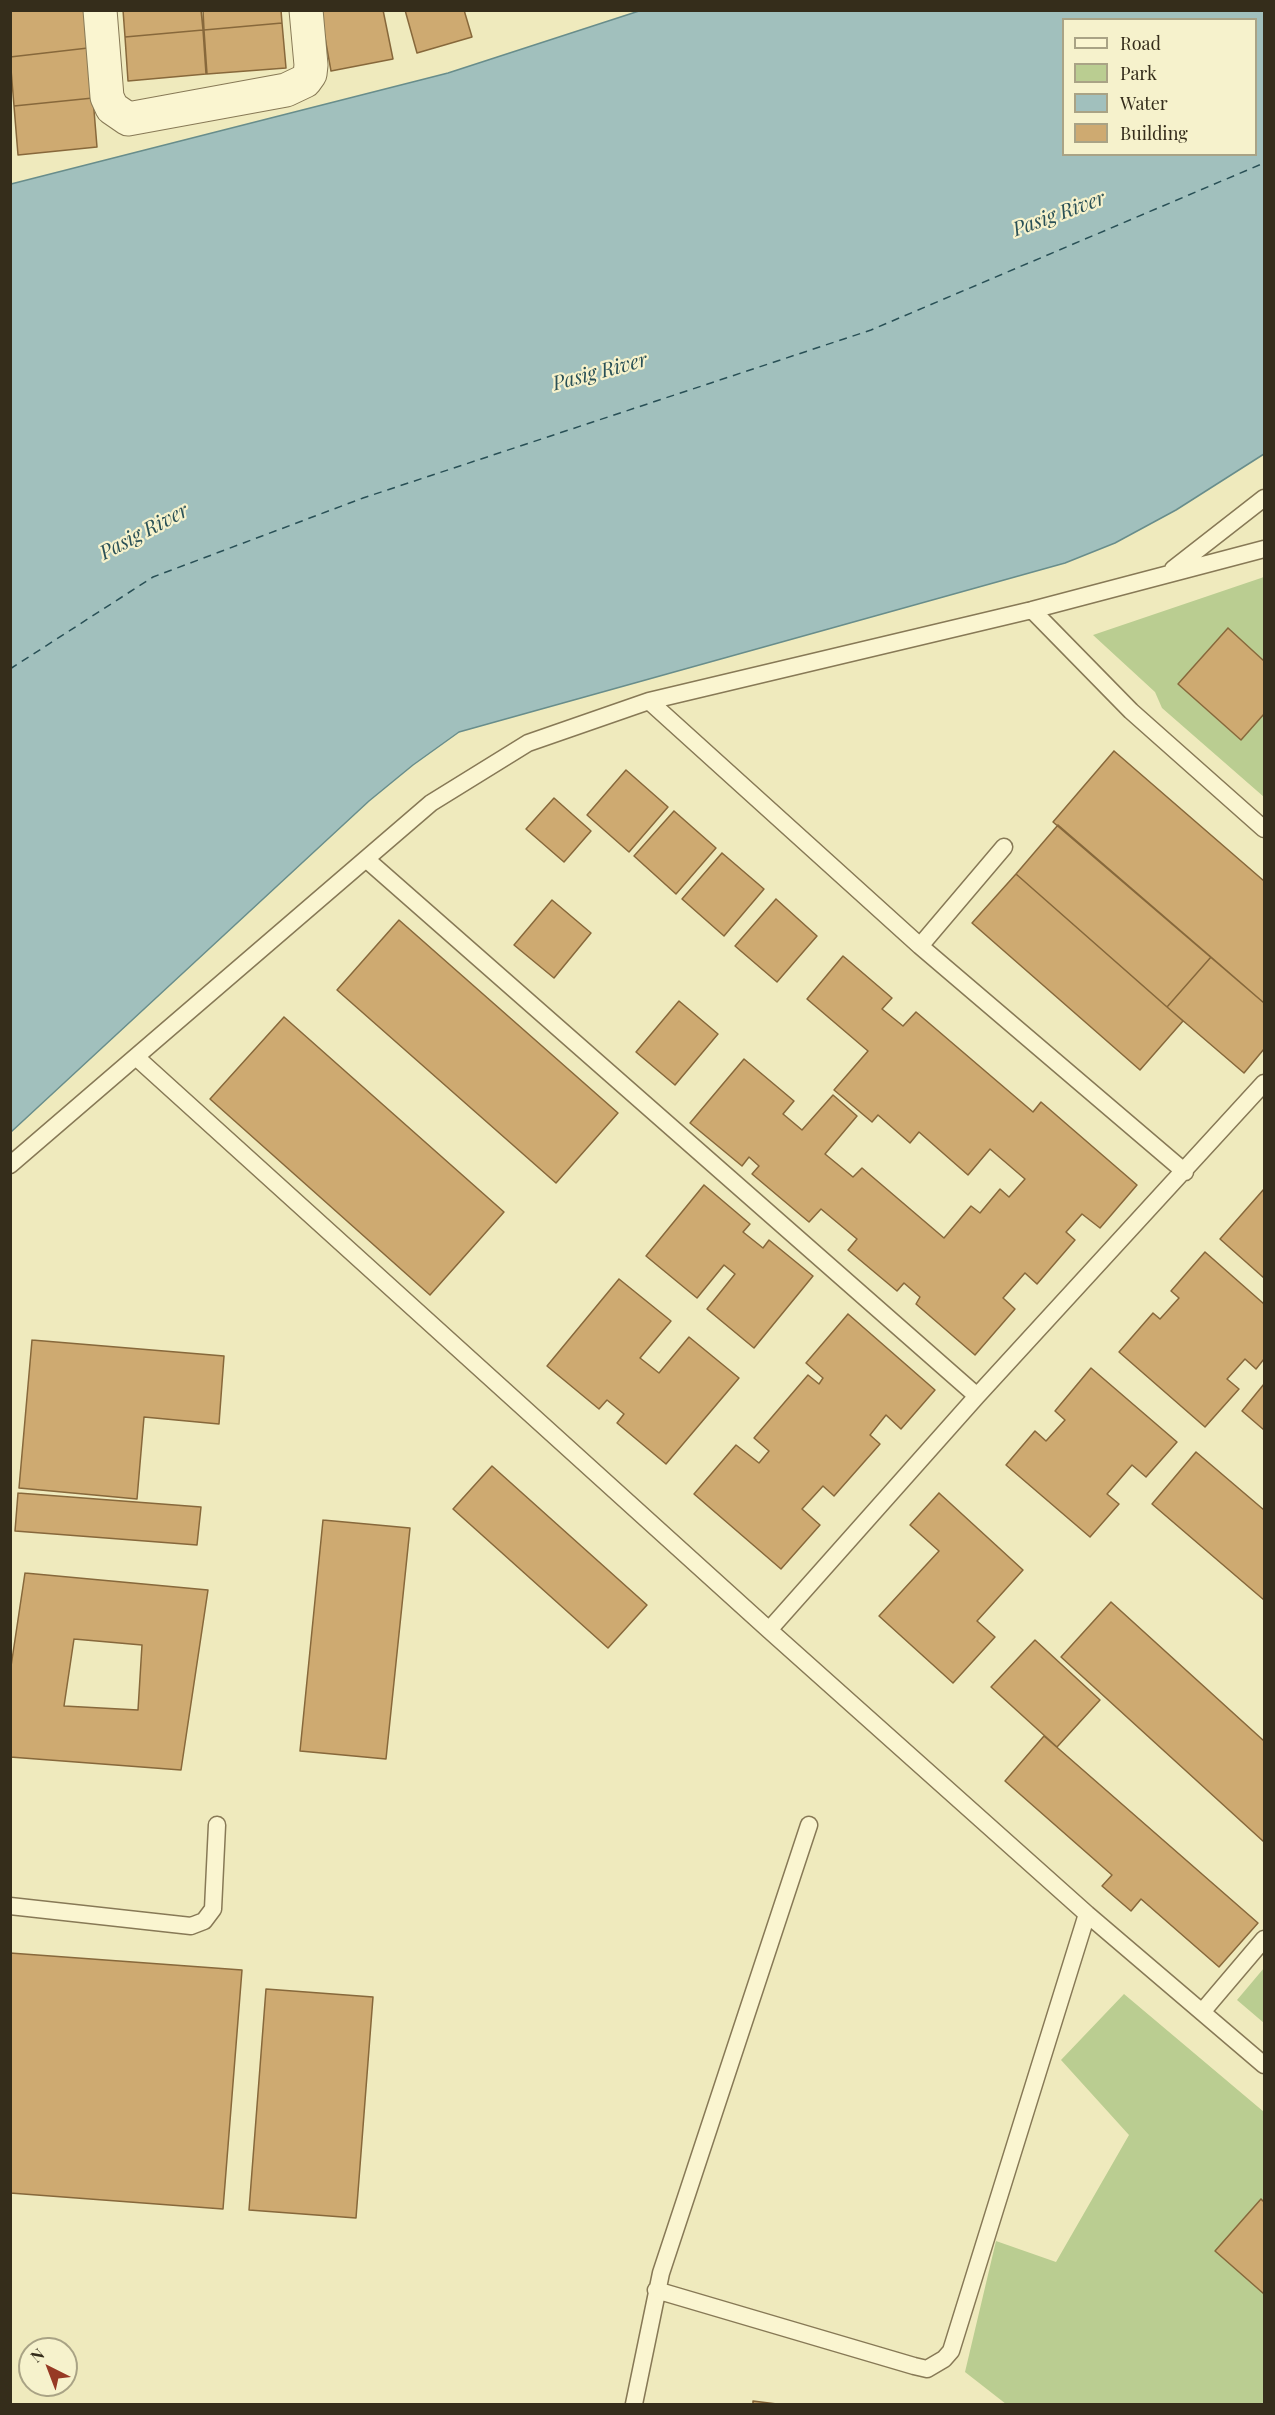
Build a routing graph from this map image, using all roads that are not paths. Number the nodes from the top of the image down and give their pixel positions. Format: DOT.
graph roads {
  1 [pos="100,10"];
  2 [pos="306,10"];
  3 [pos="1264,498"];
  4 [pos="1264,549"];
  5 [pos="1167,573"];
  6 [pos="1032,610"];
  7 [pos="649,701"];
  8 [pos="1264,828"];
  9 [pos="1004,847"];
  10 [pos="366,860"];
  11 [pos="920,946"];
  12 [pos="136,1057"];
  13 [pos="1264,1083"];
  14 [pos="10,1166"];
  15 [pos="1185,1172"];
  16 [pos="977,1396"];
  17 [pos="769,1630"];
  18 [pos="217,1825"];
  19 [pos="809,1826"];
  20 [pos="10,1906"];
  21 [pos="1087,1914"];
  22 [pos="1264,1939"];
  23 [pos="1202,2012"];
  24 [pos="1264,2065"];
  25 [pos="656,2290"];
  26 [pos="634,2404"];
  1 -- 2 [label="street"];
  3 -- 5 [label="lane"];
  4 -- 5 [label="lane"];
  5 -- 6 [label="lane"];
  6 -- 7 [label="lane"];
  6 -- 8 [label="lane"];
  7 -- 10 [label="lane"];
  7 -- 11 [label="lane"];
  9 -- 11 [label="lane"];
  10 -- 12 [label="lane"];
  10 -- 16 [label="lane"];
  11 -- 15 [label="lane"];
  12 -- 14 [label="lane"];
  12 -- 17 [label="lane"];
  13 -- 15 [label="lane"];
  15 -- 16 [label="lane"];
  16 -- 17 [label="lane"];
  17 -- 21 [label="lane"];
  18 -- 20 [label="lane"];
  19 -- 25 [label="lane"];
  21 -- 23 [label="lane"];
  21 -- 25 [label="lane"];
  22 -- 23 [label="lane"];
  23 -- 24 [label="lane"];
  25 -- 26 [label="lane"];
}
